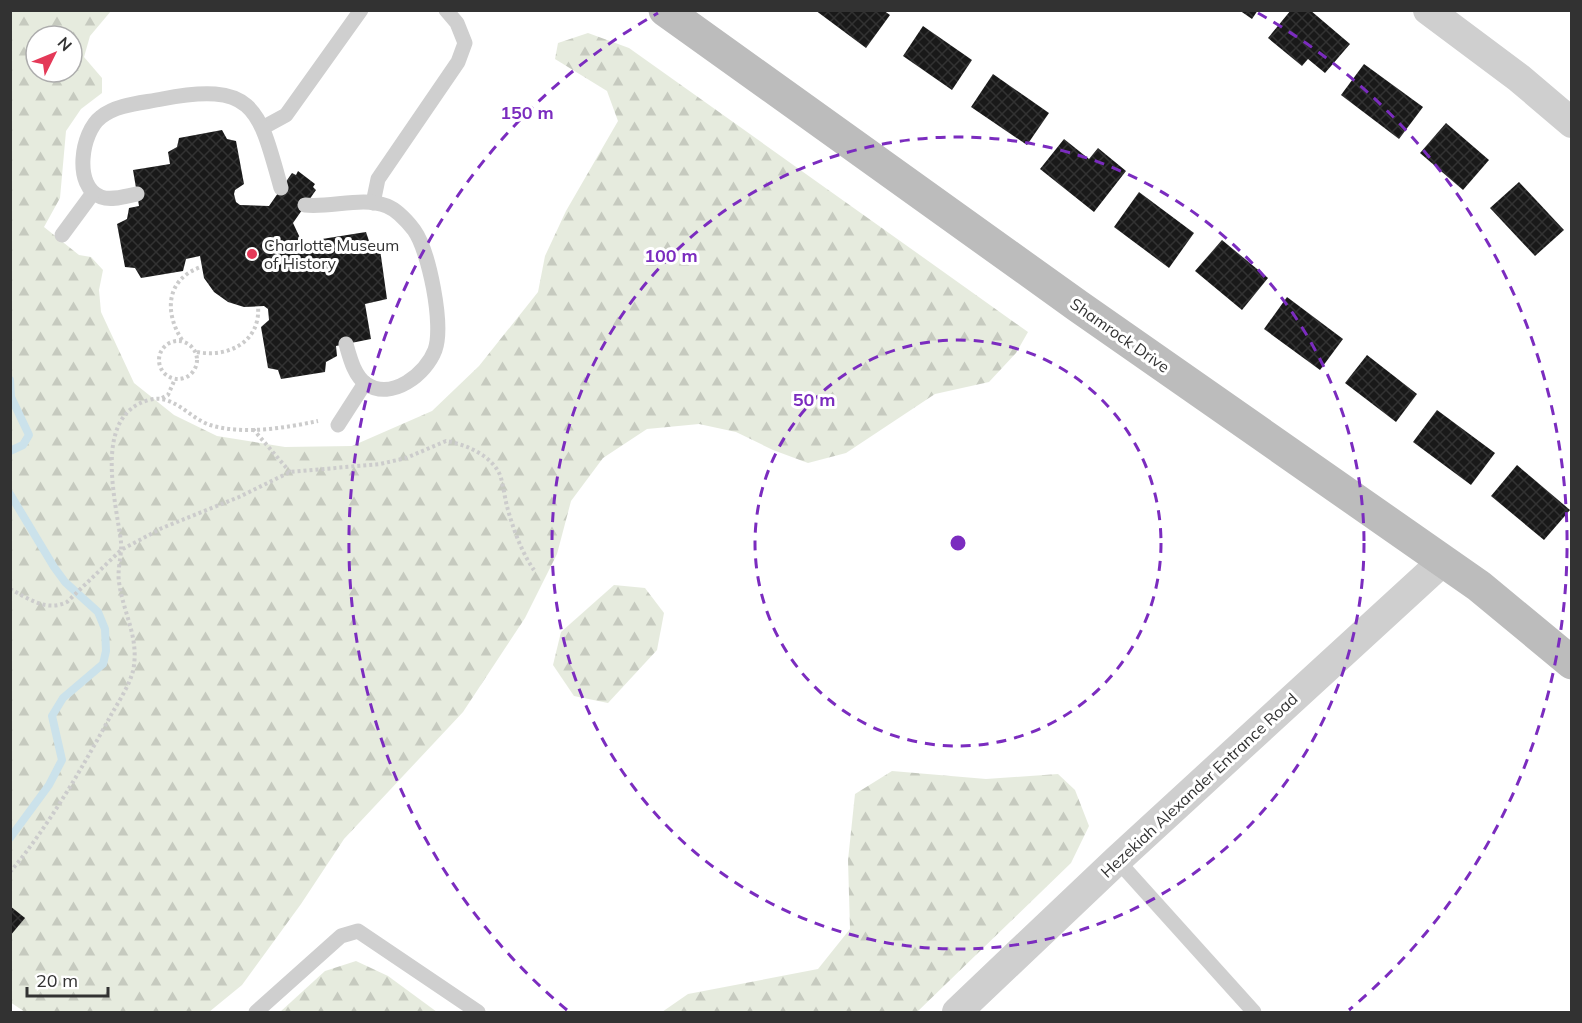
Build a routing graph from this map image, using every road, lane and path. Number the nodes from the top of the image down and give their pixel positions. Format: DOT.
graph roads {
  1 [pos="361,10"];
  2 [pos="446,10"];
  3 [pos="665,10"];
  4 [pos="1428,10"];
  5 [pos="1572,123"];
  6 [pos="264,127"];
  7 [pos="281,188"];
  8 [pos="93,193"];
  9 [pos="137,194"];
  10 [pos="373,203"];
  11 [pos="305,205"];
  12 [pos="62,235"];
  13 [pos="201,267"];
  14 [pos="258,306"];
  15 [pos="182,341"];
  16 [pos="346,344"];
  17 [pos="196,352"];
  18 [pos="175,379"];
  19 [pos="365,383"];
  20 [pos="161,399"];
  21 [pos="340,421"];
  22 [pos="252,429"];
  23 [pos="290,472"];
  24 [pos="121,550"];
  25 [pos="1443,561"];
  26 [pos="534,570"];
  27 [pos="10,589"];
  28 [pos="1572,663"];
  29 [pos="1117,860"];
  30 [pos="10,872"];
  31 [pos="256,1012"];
  32 [pos="478,1012"];
  33 [pos="957,1012"];
  34 [pos="1254,1012"];
  1 -- 6 [label="lane"];
  2 -- 10 [label="lane"];
  3 -- 25 [label="street, Shamrock Drive"];
  4 -- 5 [label="street"];
  6 -- 7 [label="lane"];
  6 -- 8 [label="lane"];
  8 -- 9 [label="lane"];
  8 -- 12 [label="lane"];
  10 -- 11 [label="lane"];
  10 -- 19 [label="lane"];
  13 -- 15 [label="path"];
  14 -- 17 [label="path"];
  15 -- 17 [label="path"];
  15 -- 18 [label="path"];
  16 -- 19 [label="lane"];
  17 -- 18 [label="path"];
  18 -- 20 [label="path"];
  19 -- 21 [label="lane"];
  20 -- 22 [label="path"];
  20 -- 24 [label="path"];
  21 -- 22 [label="path"];
  22 -- 23 [label="path"];
  23 -- 24 [label="path"];
  23 -- 26 [label="path"];
  24 -- 27 [label="path"];
  24 -- 30 [label="path"];
  25 -- 28 [label="street, Shamrock Drive"];
  25 -- 29 [label="street, Hezekiah Alexander Entrance Road"];
  29 -- 33 [label="street, Hezekiah Alexander Entrance Road"];
  29 -- 34 [label="lane"];
  31 -- 32 [label="lane"];
}
